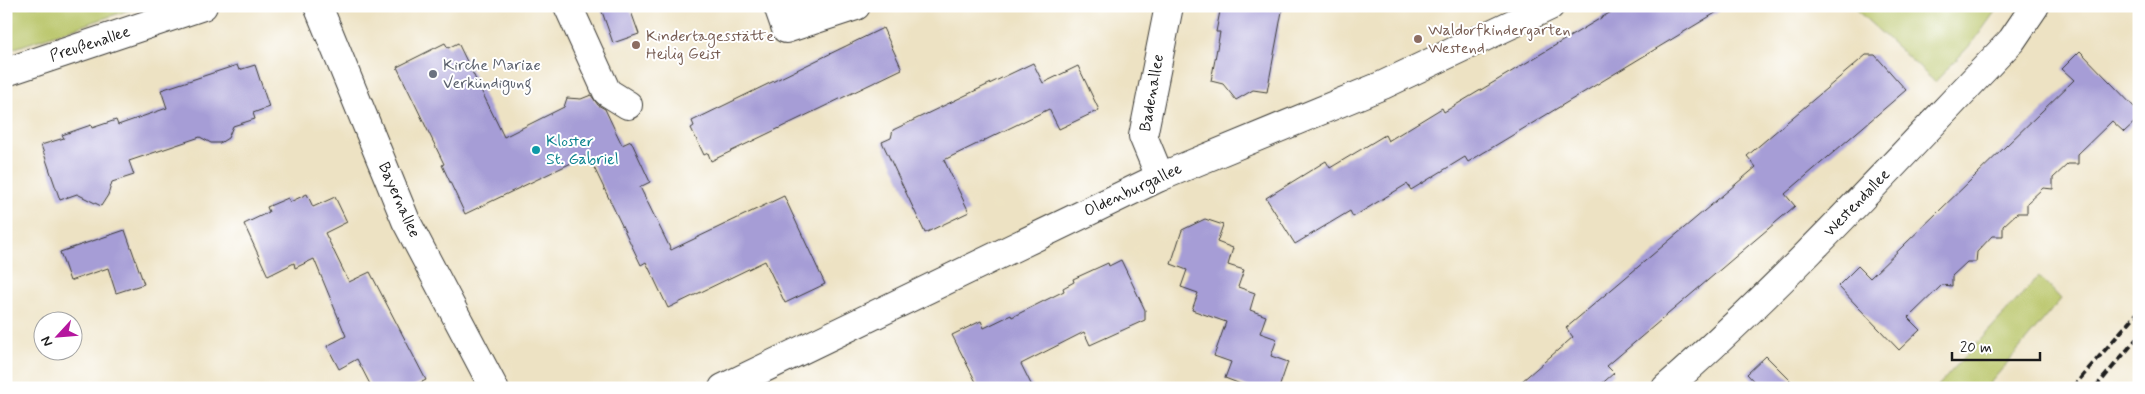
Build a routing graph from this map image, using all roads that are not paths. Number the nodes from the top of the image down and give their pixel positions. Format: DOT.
graph roads {
  1 [pos="203,6"];
  2 [pos="318,6"];
  3 [pos="568,6"];
  4 [pos="778,6"];
  5 [pos="856,6"];
  6 [pos="1169,6"];
  7 [pos="1550,6"];
  8 [pos="2035,6"];
  9 [pos="6,72"];
  10 [pos="628,105"];
  11 [pos="1160,177"];
  12 [pos="494,388"];
  13 [pos="723,388"];
  14 [pos="1666,388"];
  1 -- 9 [label="street, Preußenallee"];
  2 -- 12 [label="street, Bayernallee"];
  3 -- 10 [label="street"];
  4 -- 5 [label="street"];
  6 -- 11 [label="street, Badenallee"];
  7 -- 11 [label="street, Oldenburgallee"];
  8 -- 14 [label="street, Westendallee"];
  11 -- 13 [label="street, Oldenburgallee"];
}
